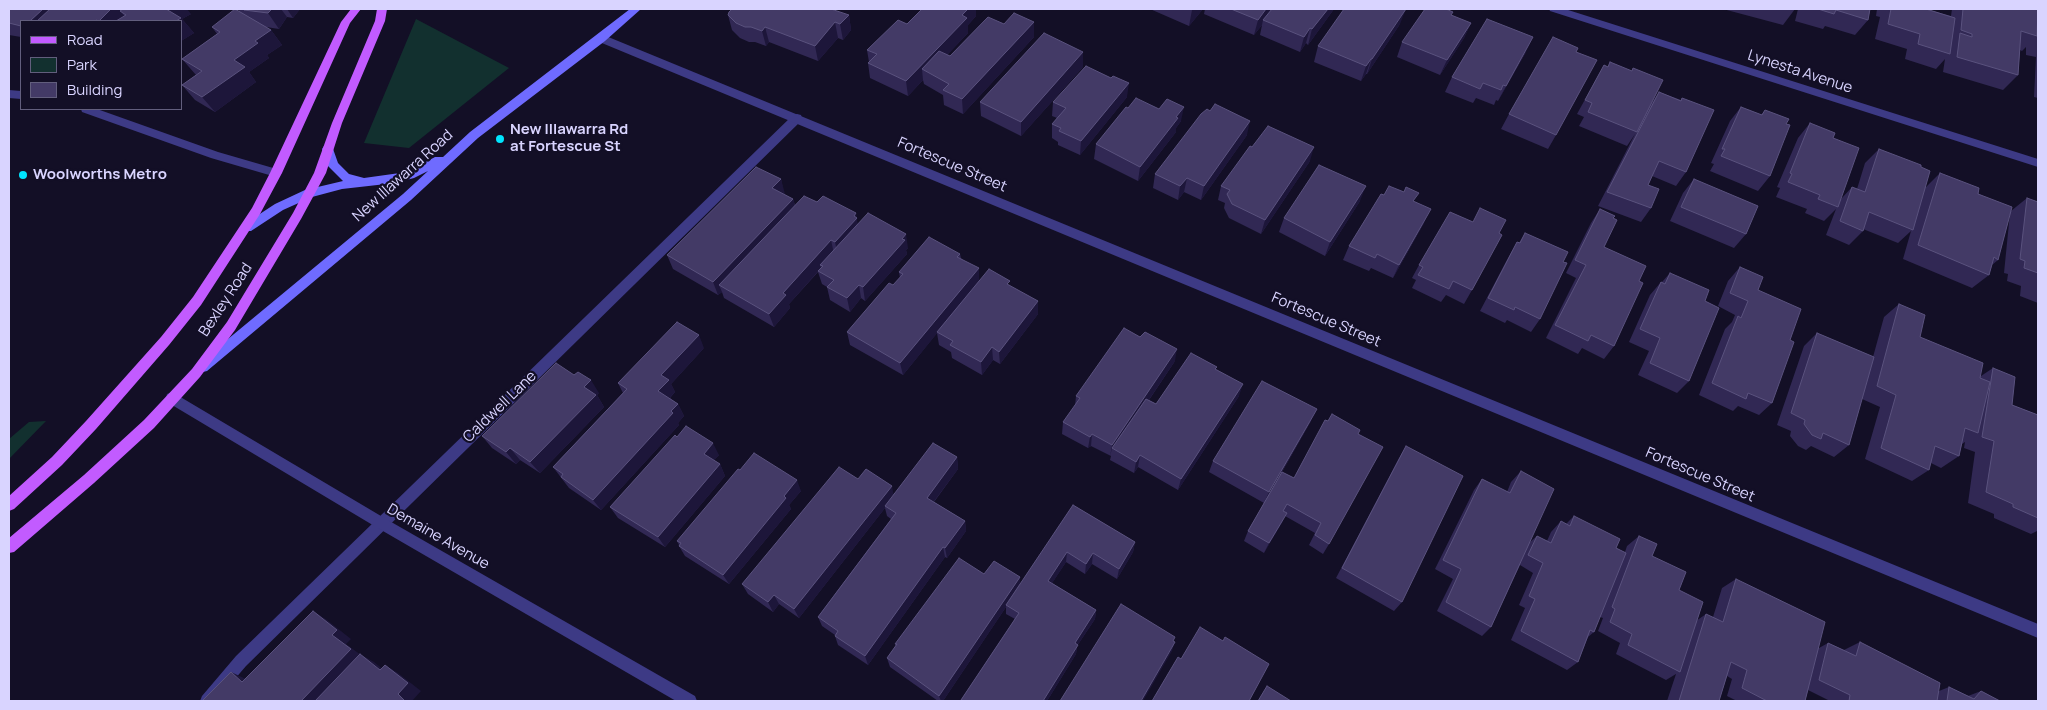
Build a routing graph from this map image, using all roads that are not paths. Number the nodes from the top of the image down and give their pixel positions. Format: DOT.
graph roads {
  1 [pos="356,9"];
  2 [pos="382,9"];
  3 [pos="636,9"];
  4 [pos="1554,9"];
  5 [pos="601,38"];
  6 [pos="89,110"];
  7 [pos="797,118"];
  8 [pos="474,134"];
  9 [pos="328,149"];
  10 [pos="2038,164"];
  11 [pos="276,173"];
  12 [pos="367,183"];
  13 [pos="309,193"];
  14 [pos="247,228"];
  15 [pos="196,373"];
  16 [pos="172,398"];
  17 [pos="9,505"];
  18 [pos="381,523"];
  19 [pos="9,548"];
  20 [pos="2038,631"];
  21 [pos="207,701"];
  22 [pos="690,701"];
  1 -- 11 [label="main road, Bexley Road"];
  2 -- 9 [label="main road, Bexley Road"];
  3 -- 5 [label="main road, New Illawarra Road"];
  4 -- 10 [label="street, Lynesta Avenue"];
  5 -- 7 [label="street, Fortescue Street"];
  5 -- 8 [label="main road, New Illawarra Road"];
  6 -- 11 [label="street"];
  7 -- 18 [label="street, Caldwell Lane"];
  7 -- 20 [label="street, Fortescue Street"];
  8 -- 12 [label="main road"];
  8 -- 15 [label="main road, New Illawarra Road"];
  9 -- 12 [label="main road"];
  9 -- 13 [label="main road, Bexley Road"];
  11 -- 14 [label="main road, Bexley Road"];
  12 -- 13 [label="main road"];
  13 -- 14 [label="main road"];
  13 -- 15 [label="main road, Bexley Road"];
  14 -- 17 [label="main road, Bexley Road"];
  15 -- 16 [label="main road, Bexley Road"];
  16 -- 18 [label="street, Demaine Avenue"];
  16 -- 19 [label="main road, Bexley Road"];
  18 -- 21 [label="street, Caldwell Lane"];
  18 -- 22 [label="street, Demaine Avenue"];
}
